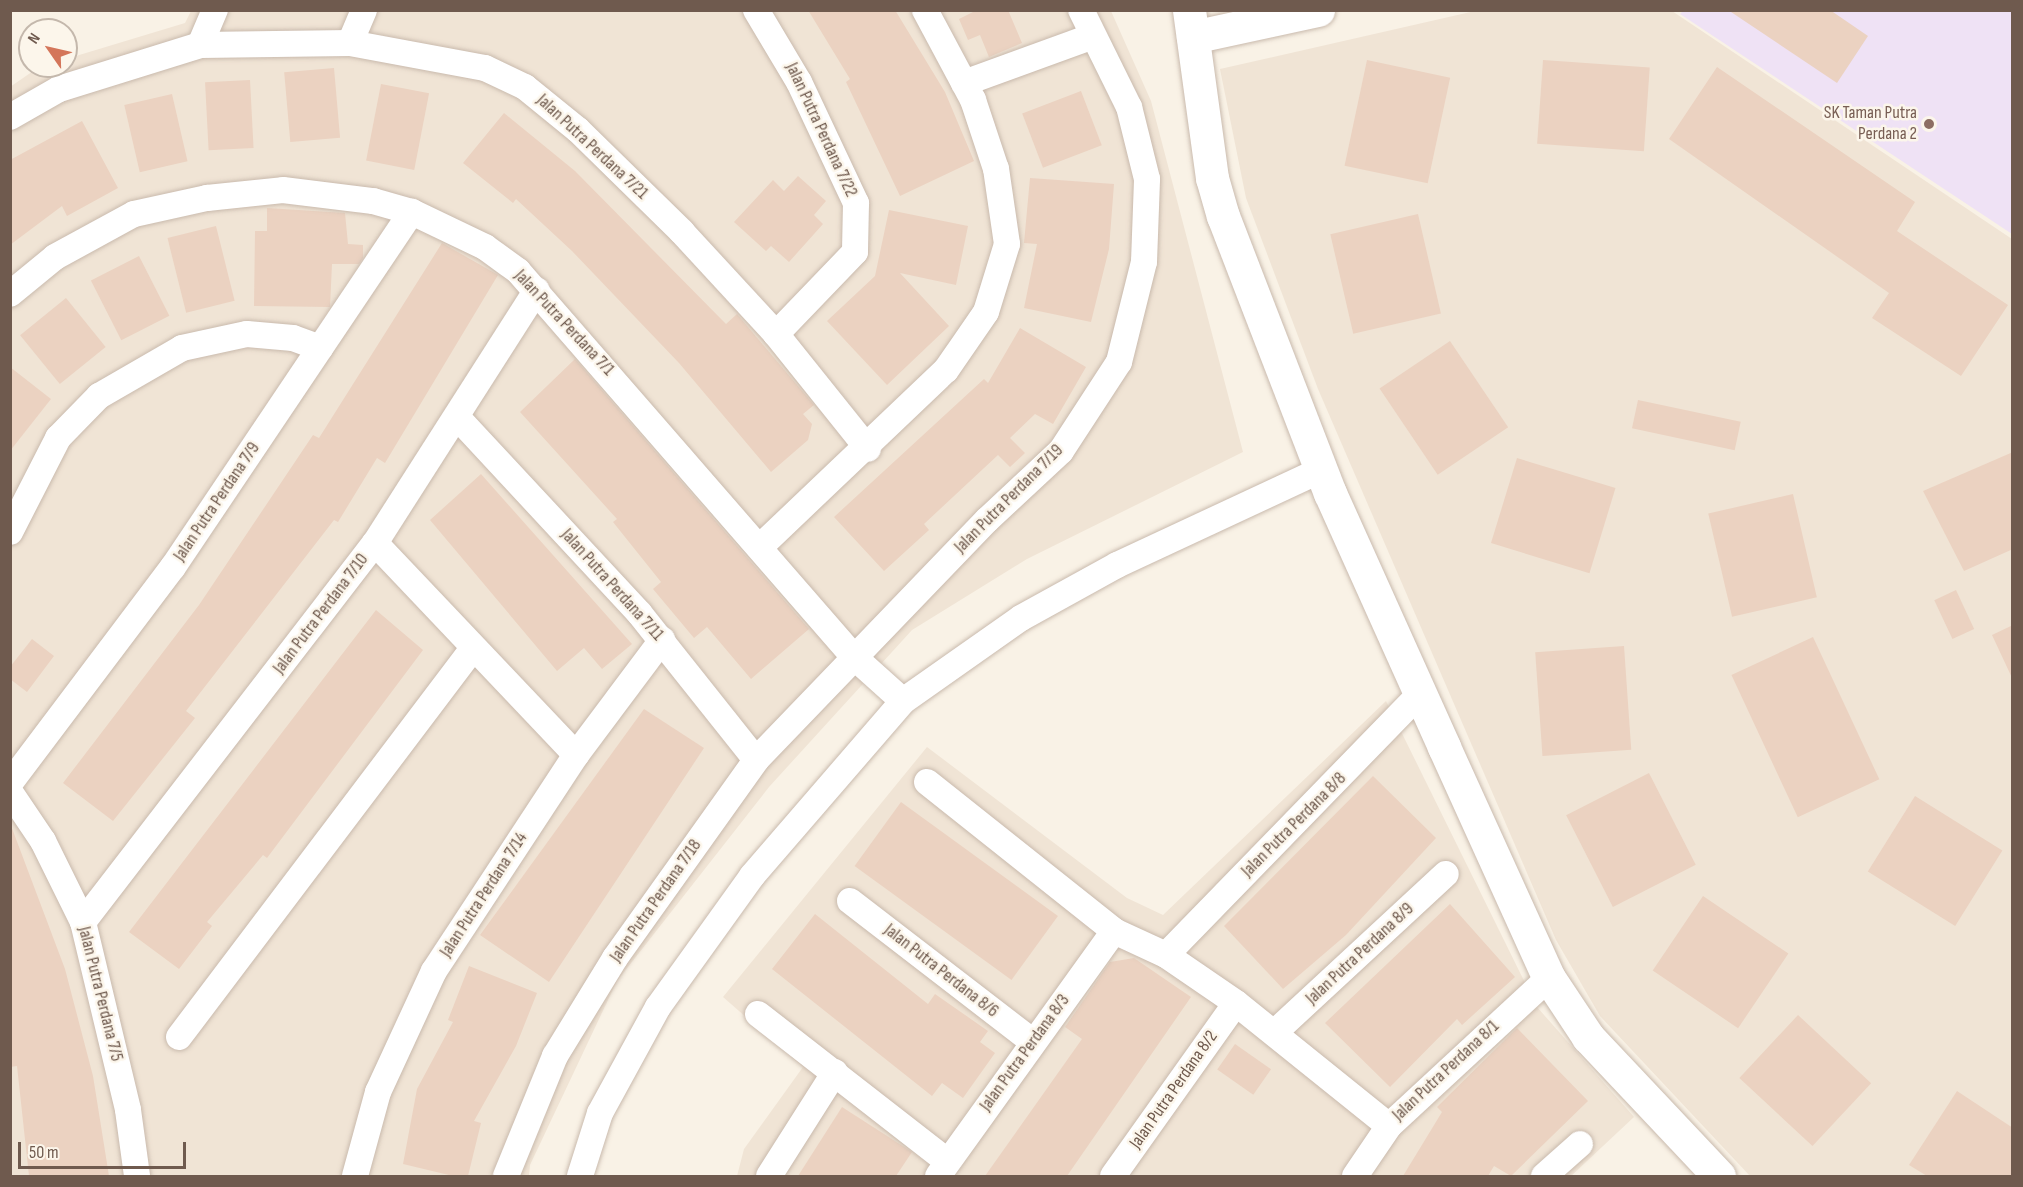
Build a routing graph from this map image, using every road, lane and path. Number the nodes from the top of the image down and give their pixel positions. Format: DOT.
graph roads {
  1 [pos="215,10"];
  2 [pos="364,10"];
  3 [pos="756,10"];
  4 [pos="925,10"];
  5 [pos="1081,10"];
  6 [pos="1318,10"];
  7 [pos="1191,24"];
  8 [pos="1093,36"];
  9 [pos="350,43"];
  10 [pos="200,45"];
  11 [pos="964,83"];
  12 [pos="10,117"];
  13 [pos="412,212"];
  14 [pos="537,290"];
  15 [pos="10,294"];
  16 [pos="776,334"];
  17 [pos="320,348"];
  18 [pos="458,418"];
  19 [pos="868,449"];
  20 [pos="1321,470"];
  21 [pos="10,532"];
  22 [pos="375,543"];
  23 [pos="761,546"];
  24 [pos="662,640"];
  25 [pos="473,648"];
  26 [pos="853,656"];
  27 [pos="1420,694"];
  28 [pos="903,701"];
  29 [pos="576,755"];
  30 [pos="756,760"];
  31 [pos="927,782"];
  32 [pos="10,783"];
  33 [pos="10,792"];
  34 [pos="1446,874"];
  35 [pos="850,901"];
  36 [pos="83,922"];
  37 [pos="1114,931"];
  38 [pos="1166,955"];
  39 [pos="1549,978"];
  40 [pos="1236,1003"];
  41 [pos="758,1014"];
  42 [pos="1274,1033"];
  43 [pos="179,1037"];
  44 [pos="1032,1041"];
  45 [pos="834,1072"];
  46 [pos="1389,1126"];
  47 [pos="1580,1144"];
  48 [pos="942,1169"];
  49 [pos="137,1176"];
  50 [pos="355,1176"];
  51 [pos="506,1176"];
  52 [pos="580,1176"];
  53 [pos="770,1176"];
  54 [pos="1113,1176"];
  55 [pos="1355,1176"];
  56 [pos="1544,1176"];
  57 [pos="1719,1176"];
  1 -- 10 [label="street"];
  2 -- 9 [label="street"];
  3 -- 16 [label="street, Jalan Putra Perdana 7/22"];
  4 -- 11 [label="street"];
  5 -- 8 [label="street, Jalan Putra Perdana 7/19"];
  6 -- 7 [label="street"];
  7 -- 20 [label="street"];
  8 -- 11 [label="street"];
  8 -- 26 [label="street, Jalan Putra Perdana 7/19"];
  9 -- 10 [label="street, Jalan Putra Perdana 7/21"];
  9 -- 16 [label="street, Jalan Putra Perdana 7/21"];
  10 -- 12 [label="street, Jalan Putra Perdana 7/21"];
  11 -- 19 [label="street"];
  13 -- 14 [label="street, Jalan Putra Perdana 7/1"];
  13 -- 15 [label="street, Jalan Putra Perdana 7/1"];
  13 -- 17 [label="street, Jalan Putra Perdana 7/9"];
  14 -- 18 [label="street, Jalan Putra Perdana 7/10"];
  14 -- 23 [label="street, Jalan Putra Perdana 7/1"];
  16 -- 19 [label="street, Jalan Putra Perdana 7/21"];
  17 -- 21 [label="street"];
  17 -- 32 [label="street, Jalan Putra Perdana 7/9"];
  18 -- 22 [label="street, Jalan Putra Perdana 7/10"];
  18 -- 24 [label="street, Jalan Putra Perdana 7/11"];
  19 -- 23 [label="street"];
  20 -- 27 [label="street"];
  20 -- 28 [label="street"];
  22 -- 25 [label="street"];
  22 -- 36 [label="street, Jalan Putra Perdana 7/10"];
  23 -- 26 [label="street, Jalan Putra Perdana 7/1"];
  24 -- 29 [label="street, Jalan Putra Perdana 7/14"];
  24 -- 30 [label="street, Jalan Putra Perdana 7/11"];
  25 -- 29 [label="street"];
  25 -- 43 [label="street"];
  26 -- 28 [label="street, Jalan Putra Perdana 7/1"];
  26 -- 30 [label="street, Jalan Putra Perdana 7/18"];
  27 -- 38 [label="street, Jalan Putra Perdana 8/8"];
  27 -- 39 [label="street"];
  28 -- 52 [label="street"];
  29 -- 50 [label="street, Jalan Putra Perdana 7/14"];
  30 -- 51 [label="street, Jalan Putra Perdana 7/18"];
  31 -- 37 [label="street"];
  33 -- 36 [label="street, Jalan Putra Perdana 7/5"];
  34 -- 42 [label="street, Jalan Putra Perdana 8/9"];
  35 -- 44 [label="street, Jalan Putra Perdana 8/6"];
  36 -- 49 [label="street, Jalan Putra Perdana 7/5"];
  37 -- 38 [label="street"];
  37 -- 44 [label="street, Jalan Putra Perdana 8/3"];
  38 -- 40 [label="street"];
  39 -- 46 [label="street, Jalan Putra Perdana 8/1"];
  39 -- 57 [label="street"];
  40 -- 42 [label="street"];
  40 -- 54 [label="street, Jalan Putra Perdana 8/2"];
  41 -- 45 [label="street"];
  42 -- 46 [label="street"];
  44 -- 48 [label="street, Jalan Putra Perdana 8/3"];
  45 -- 48 [label="street"];
  45 -- 53 [label="street"];
  46 -- 55 [label="street, Jalan Putra Perdana 8/1"];
  47 -- 56 [label="street"];
}
